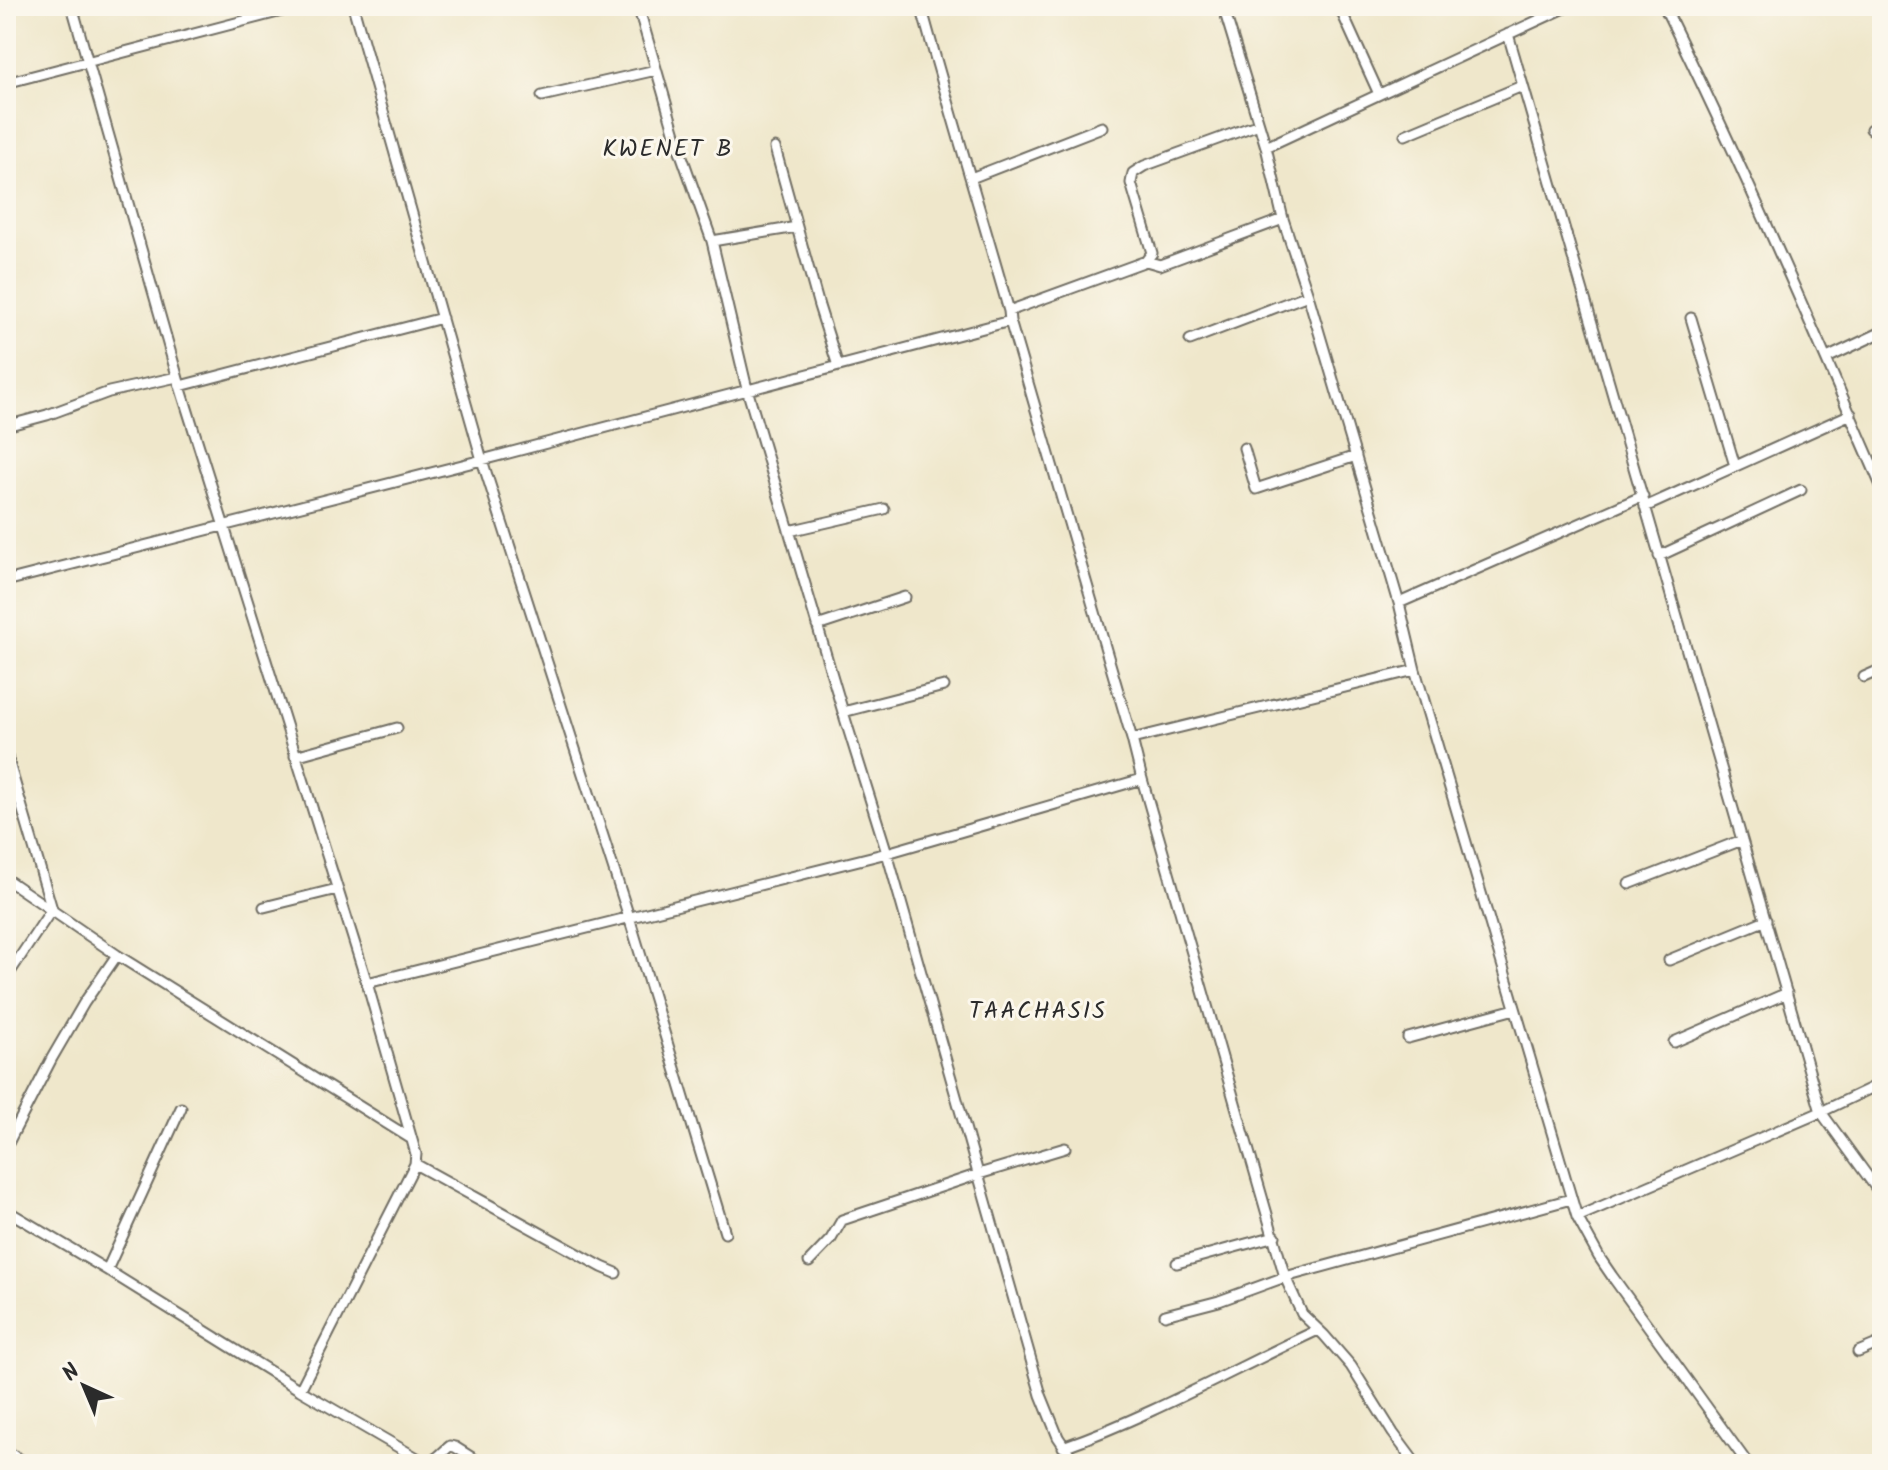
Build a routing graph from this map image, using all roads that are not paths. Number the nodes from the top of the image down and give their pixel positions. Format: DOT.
graph roads {
  1 [pos="72,6"];
  2 [pos="301,6"];
  3 [pos="353,6"];
  4 [pos="638,6"];
  5 [pos="921,6"];
  6 [pos="1223,6"];
  7 [pos="1339,6"];
  8 [pos="1569,6"];
  9 [pos="1664,6"];
  10 [pos="1508,34"];
  11 [pos="89,61"];
  12 [pos="656,70"];
  13 [pos="6,83"];
  14 [pos="1522,86"];
  15 [pos="1379,94"];
  16 [pos="542,96"];
  17 [pos="1259,124"];
  18 [pos="1882,125"];
  19 [pos="1102,127"];
  20 [pos="1871,129"];
  21 [pos="1405,135"];
  22 [pos="1266,147"];
  23 [pos="775,148"];
  24 [pos="971,178"];
  25 [pos="1283,219"];
  26 [pos="797,227"];
  27 [pos="712,241"];
  28 [pos="1146,261"];
  29 [pos="1308,295"];
  30 [pos="1009,316"];
  31 [pos="442,318"];
  32 [pos="1691,318"];
  33 [pos="1882,332"];
  34 [pos="1190,340"];
  35 [pos="1827,358"];
  36 [pos="838,366"];
  37 [pos="178,382"];
  38 [pos="747,389"];
  39 [pos="1851,414"];
  40 [pos="6,426"];
  41 [pos="1244,448"];
  42 [pos="1356,456"];
  43 [pos="482,460"];
  44 [pos="1735,466"];
  45 [pos="1882,488"];
  46 [pos="1801,490"];
  47 [pos="1643,496"];
  48 [pos="1645,507"];
  49 [pos="884,509"];
  50 [pos="223,525"];
  51 [pos="789,531"];
  52 [pos="1659,556"];
  53 [pos="6,581"];
  54 [pos="905,597"];
  55 [pos="1399,603"];
  56 [pos="817,626"];
  57 [pos="1882,669"];
  58 [pos="1415,670"];
  59 [pos="1864,677"];
  60 [pos="944,686"];
  61 [pos="843,712"];
  62 [pos="397,728"];
  63 [pos="1132,739"];
  64 [pos="6,753"];
  65 [pos="295,756"];
  66 [pos="1142,779"];
  67 [pos="1742,840"];
  68 [pos="887,853"];
  69 [pos="6,879"];
  70 [pos="1629,884"];
  71 [pos="337,889"];
  72 [pos="264,907"];
  73 [pos="52,909"];
  74 [pos="629,917"];
  75 [pos="1766,920"];
  76 [pos="117,955"];
  77 [pos="1669,960"];
  78 [pos="6,978"];
  79 [pos="367,983"];
  80 [pos="1787,993"];
  81 [pos="1515,1009"];
  82 [pos="1408,1038"];
  83 [pos="1674,1042"];
  84 [pos="1882,1083"];
  85 [pos="181,1108"];
  86 [pos="1821,1112"];
  87 [pos="410,1138"];
  88 [pos="6,1147"];
  89 [pos="1065,1148"];
  90 [pos="415,1164"];
  91 [pos="979,1174"];
  92 [pos="1882,1196"];
  93 [pos="1571,1199"];
  94 [pos="6,1210"];
  95 [pos="1577,1217"];
  96 [pos="725,1233"];
  97 [pos="1275,1236"];
  98 [pos="809,1262"];
  99 [pos="1177,1263"];
  100 [pos="107,1270"];
  101 [pos="616,1273"];
  102 [pos="1285,1277"];
  103 [pos="1165,1315"];
  104 [pos="1318,1330"];
  105 [pos="1882,1342"];
  106 [pos="1858,1352"];
  107 [pos="300,1390"];
  108 [pos="1063,1447"];
  109 [pos="6,1451"];
  110 [pos="28,1464"];
  111 [pos="482,1464"];
  112 [pos="1076,1464"];
  113 [pos="1416,1464"];
  114 [pos="1748,1464"];
  1 -- 11 [label="street"];
  2 -- 11 [label="street"];
  3 -- 31 [label="street"];
  4 -- 12 [label="street"];
  5 -- 24 [label="street"];
  6 -- 17 [label="street"];
  7 -- 15 [label="street"];
  8 -- 10 [label="street"];
  9 -- 35 [label="street"];
  10 -- 14 [label="street"];
  10 -- 15 [label="street"];
  11 -- 13 [label="street"];
  11 -- 37 [label="street"];
  12 -- 16 [label="street"];
  12 -- 27 [label="street"];
  14 -- 21 [label="street"];
  14 -- 47 [label="street"];
  15 -- 22 [label="street"];
  17 -- 22 [label="street"];
  17 -- 28 [label="street"];
  18 -- 20 [label="street"];
  19 -- 24 [label="street"];
  22 -- 25 [label="street"];
  23 -- 26 [label="street"];
  24 -- 30 [label="street"];
  25 -- 28 [label="street"];
  25 -- 29 [label="street"];
  26 -- 27 [label="street"];
  26 -- 36 [label="street"];
  27 -- 38 [label="street"];
  28 -- 30 [label="street"];
  29 -- 34 [label="street"];
  29 -- 42 [label="street"];
  30 -- 36 [label="street"];
  30 -- 63 [label="street"];
  31 -- 37 [label="street"];
  31 -- 43 [label="street"];
  32 -- 44 [label="street"];
  33 -- 35 [label="street"];
  35 -- 39 [label="street"];
  36 -- 38 [label="street"];
  37 -- 40 [label="street"];
  37 -- 50 [label="street"];
  38 -- 43 [label="street"];
  38 -- 51 [label="street"];
  39 -- 44 [label="street"];
  39 -- 45 [label="street"];
  41 -- 42 [label="street"];
  42 -- 55 [label="street"];
  43 -- 50 [label="street"];
  43 -- 74 [label="street"];
  44 -- 48 [label="street"];
  46 -- 52 [label="street"];
  47 -- 48 [label="street"];
  47 -- 55 [label="street"];
  48 -- 52 [label="street"];
  49 -- 51 [label="street"];
  50 -- 53 [label="street"];
  50 -- 65 [label="street"];
  51 -- 56 [label="street"];
  52 -- 67 [label="street"];
  54 -- 56 [label="street"];
  55 -- 58 [label="street"];
  56 -- 61 [label="street"];
  57 -- 59 [label="street"];
  58 -- 63 [label="street"];
  58 -- 81 [label="street"];
  60 -- 61 [label="street"];
  61 -- 68 [label="street"];
  62 -- 65 [label="street"];
  63 -- 66 [label="street"];
  64 -- 73 [label="street"];
  65 -- 71 [label="street"];
  66 -- 68 [label="street"];
  66 -- 97 [label="street"];
  67 -- 70 [label="street"];
  67 -- 75 [label="street"];
  68 -- 74 [label="street"];
  68 -- 91 [label="street"];
  69 -- 73 [label="street"];
  71 -- 72 [label="street"];
  71 -- 79 [label="street"];
  73 -- 76 [label="street"];
  73 -- 78 [label="street"];
  74 -- 79 [label="street"];
  74 -- 96 [label="street"];
  75 -- 77 [label="street"];
  75 -- 80 [label="street"];
  76 -- 87 [label="street"];
  76 -- 88 [label="street"];
  79 -- 87 [label="street"];
  80 -- 83 [label="street"];
  80 -- 86 [label="street"];
  81 -- 82 [label="street"];
  81 -- 93 [label="street"];
  84 -- 86 [label="street"];
  85 -- 100 [label="street"];
  86 -- 92 [label="street"];
  86 -- 95 [label="street"];
  87 -- 90 [label="street"];
  89 -- 91 [label="street"];
  90 -- 101 [label="street"];
  90 -- 107 [label="street"];
  91 -- 98 [label="street"];
  91 -- 108 [label="street"];
  93 -- 95 [label="street"];
  93 -- 102 [label="street"];
  94 -- 100 [label="street"];
  95 -- 114 [label="street"];
  97 -- 99 [label="street"];
  97 -- 102 [label="street"];
  100 -- 107 [label="street"];
  102 -- 103 [label="street"];
  102 -- 104 [label="street"];
  104 -- 108 [label="street"];
  104 -- 113 [label="street"];
  105 -- 106 [label="street"];
  107 -- 111 [label="street"];
  108 -- 112 [label="street"];
  109 -- 110 [label="street"];
}
